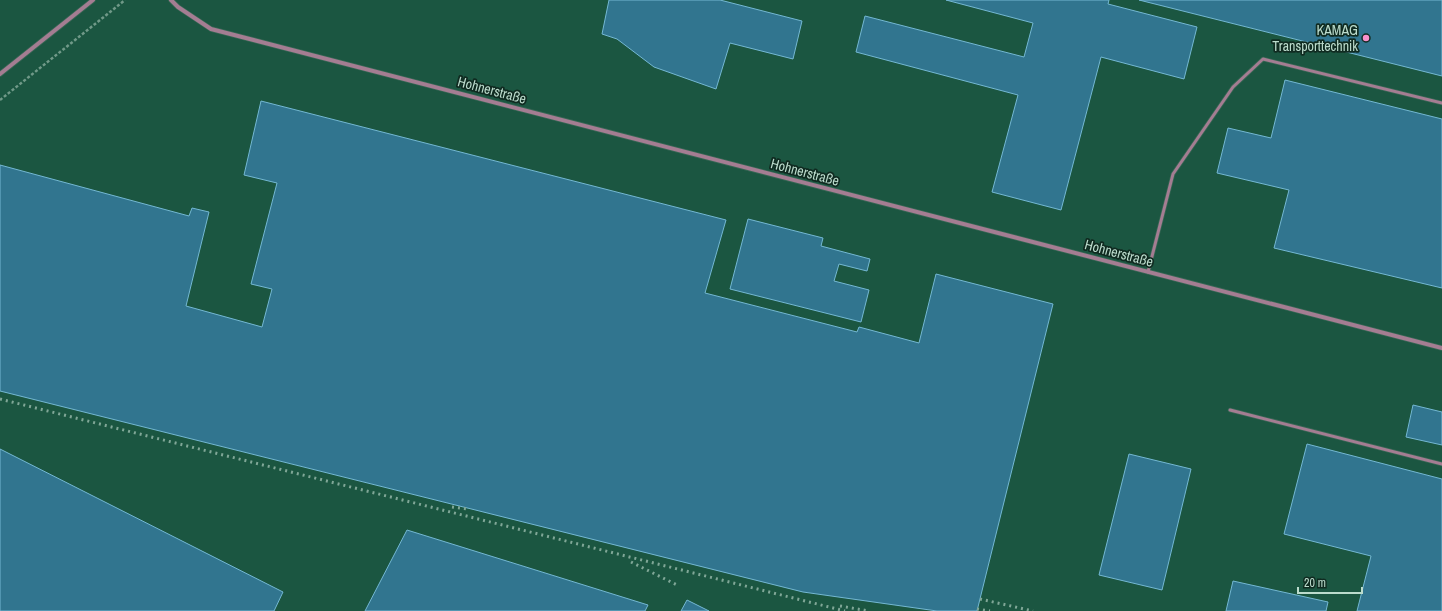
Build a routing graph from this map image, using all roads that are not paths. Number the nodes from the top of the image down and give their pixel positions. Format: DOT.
graph roads {
  1 [pos="94,0"];
  2 [pos="171,0"];
  3 [pos="0,74"];
  4 [pos="1442,103"];
  5 [pos="1148,272"];
  6 [pos="1442,348"];
  7 [pos="1230,410"];
  8 [pos="1442,464"];
  1 -- 3 [label="street"];
  2 -- 5 [label="street, Hohnerstraße"];
  4 -- 5 [label="lane"];
  5 -- 6 [label="street, Hohnerstraße"];
  7 -- 8 [label="lane"];
}
